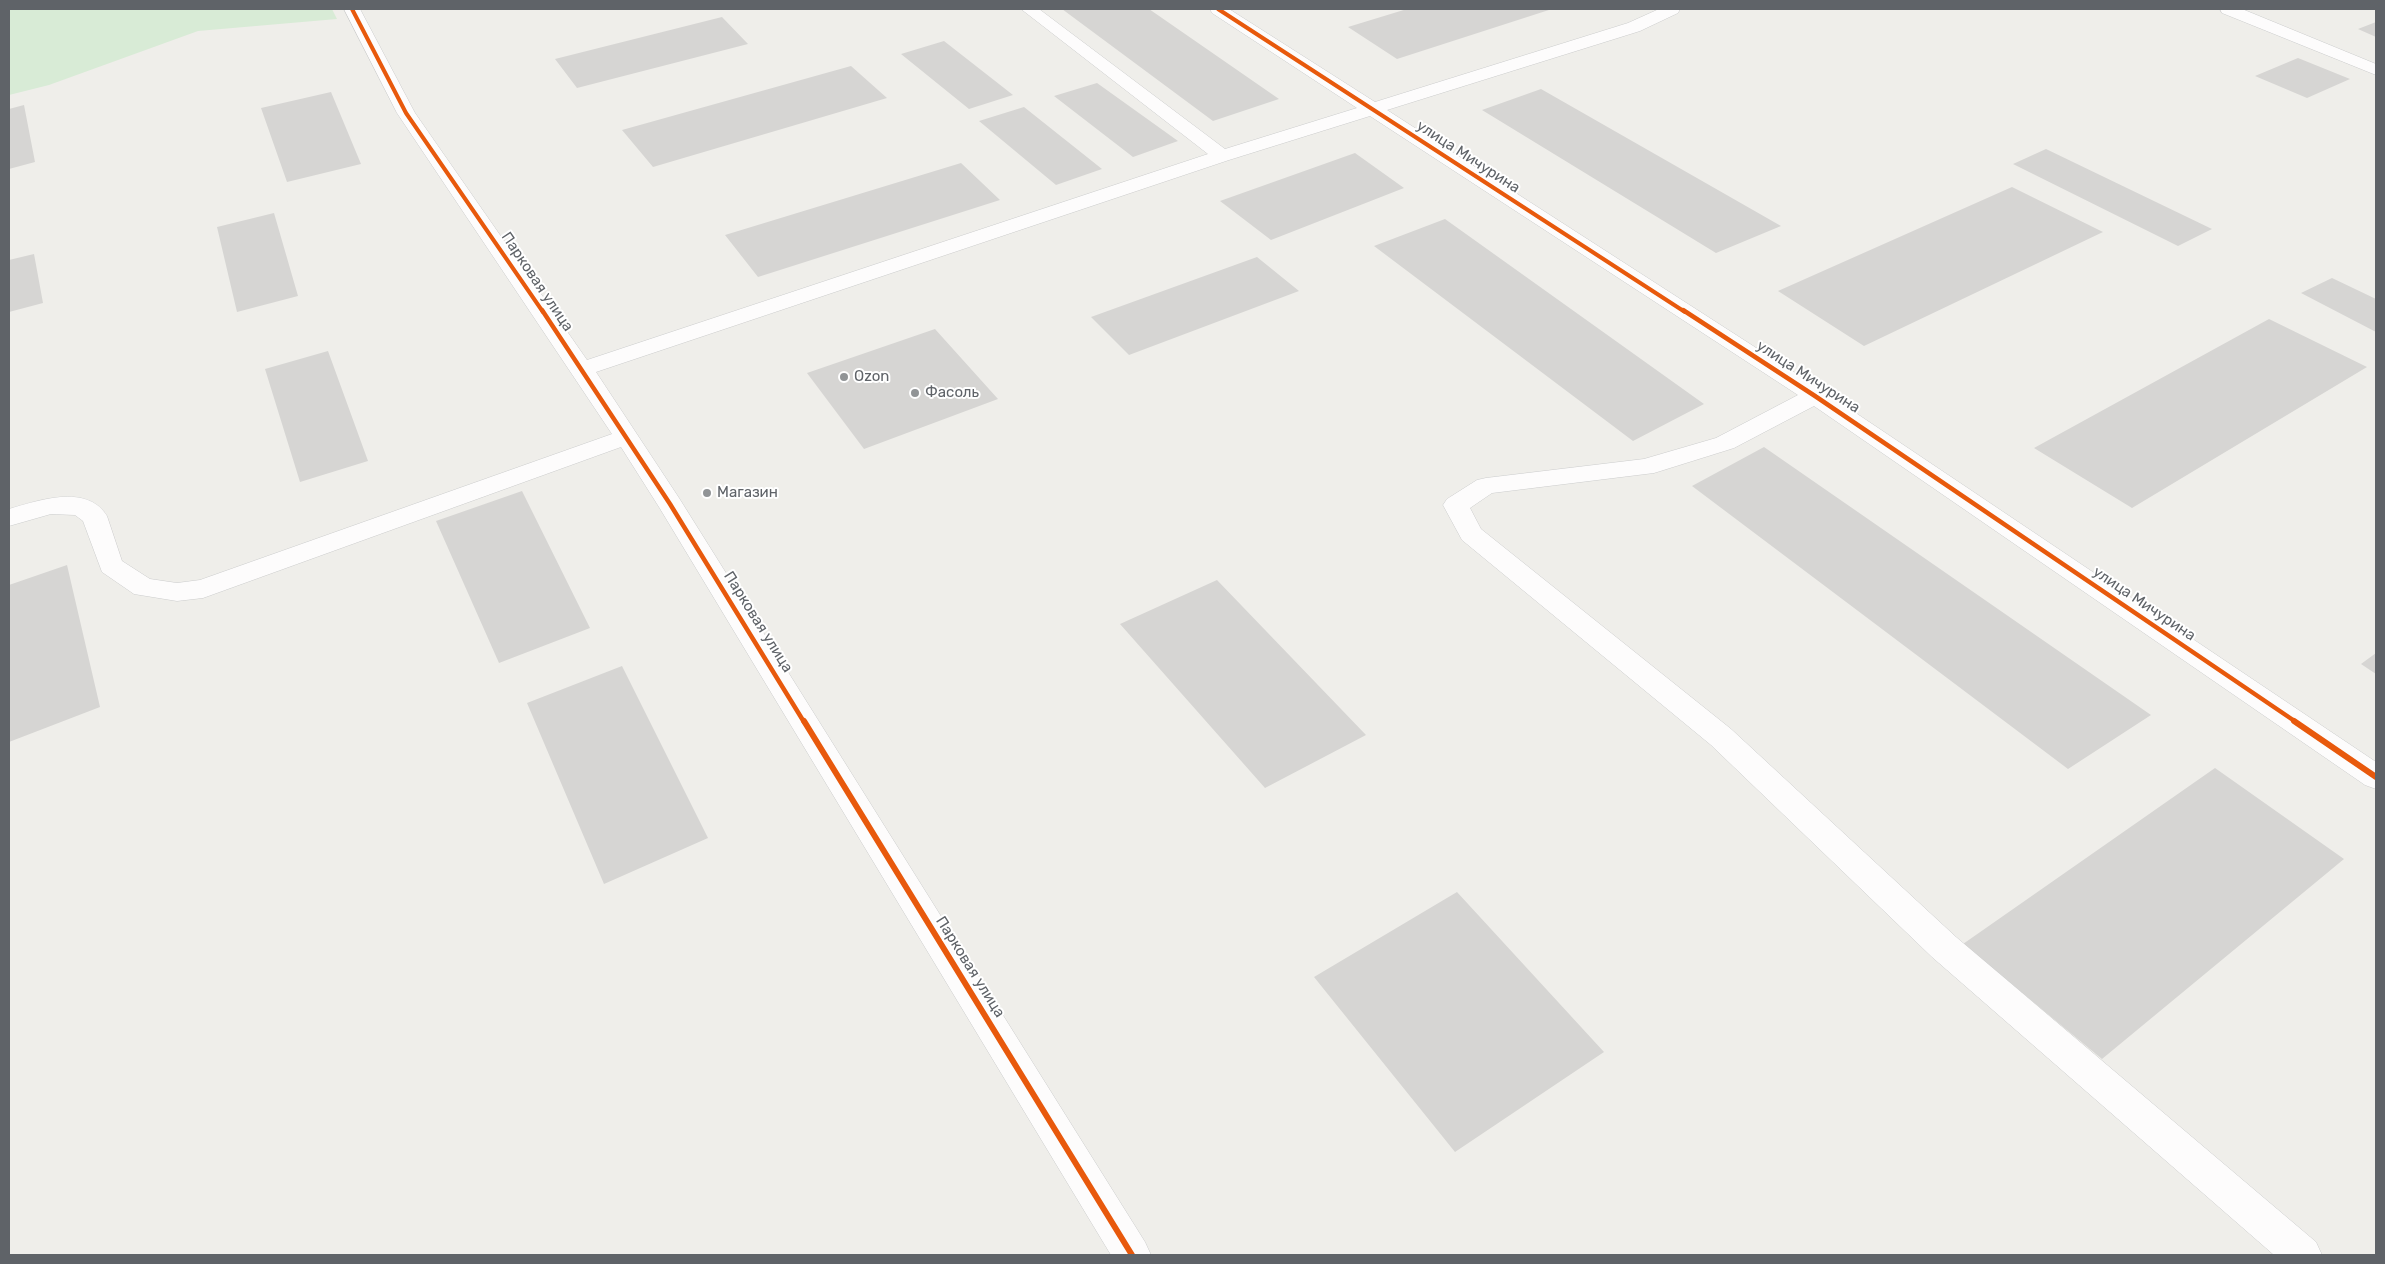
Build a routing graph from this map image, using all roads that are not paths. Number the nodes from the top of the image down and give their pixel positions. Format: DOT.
graph roads {
  1 [pos="352,9"];
  2 [pos="1028,9"];
  3 [pos="1218,9"];
  4 [pos="1672,9"];
  5 [pos="2228,9"];
  6 [pos="2376,70"];
  7 [pos="1373,110"];
  8 [pos="1222,156"];
  9 [pos="582,369"];
  10 [pos="1815,396"];
  11 [pos="626,437"];
  12 [pos="9,518"];
  13 [pos="2376,778"];
  14 [pos="1132,1255"];
  15 [pos="2303,1255"];
  1 -- 9 [label="street, Парковая улица"];
  2 -- 8 [label="street"];
  3 -- 7 [label="street, улица Мичурина"];
  4 -- 7 [label="street"];
  5 -- 6 [label="street"];
  7 -- 8 [label="street"];
  7 -- 10 [label="street, улица Мичурина"];
  8 -- 9 [label="street"];
  9 -- 11 [label="street, Парковая улица"];
  10 -- 13 [label="street, улица Мичурина"];
  10 -- 15 [label="street"];
  11 -- 12 [label="street"];
  11 -- 14 [label="street, Парковая улица"];
}
